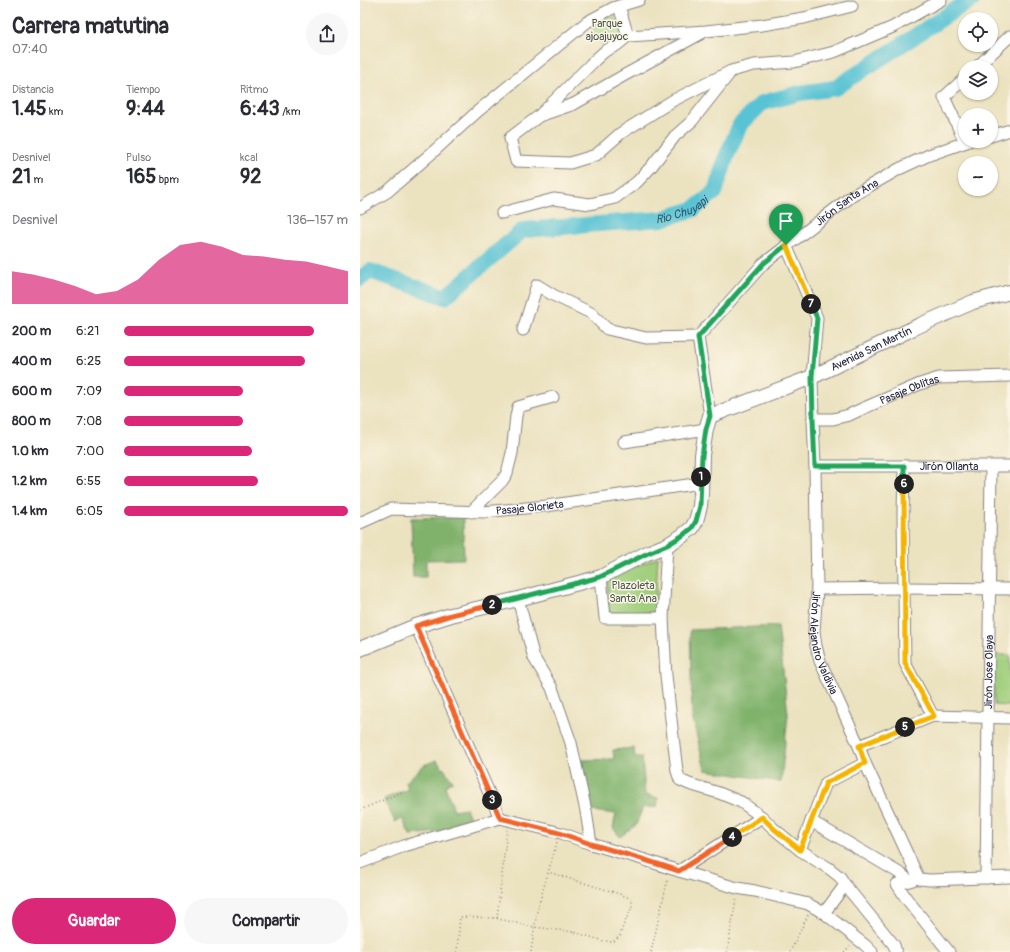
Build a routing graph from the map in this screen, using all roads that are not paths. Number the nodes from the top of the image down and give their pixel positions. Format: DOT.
graph roads {
  1 [pos="639,0"];
  2 [pos="941,0"];
  3 [pos="620,6"];
  4 [pos="852,6"];
  5 [pos="706,31"];
  6 [pos="628,36"];
  7 [pos="1010,36"];
  8 [pos="984,60"];
  9 [pos="731,71"];
  10 [pos="958,84"];
  11 [pos="539,116"];
  12 [pos="958,124"];
  13 [pos="1010,130"];
  14 [pos="998,134"];
  15 [pos="958,144"];
  16 [pos="360,208"];
  17 [pos="502,213"];
  18 [pos="786,245"];
  19 [pos="1010,292"];
  20 [pos="523,330"];
  21 [pos="698,337"];
  22 [pos="1010,376"];
  23 [pos="812,377"];
  24 [pos="553,397"];
  25 [pos="813,419"];
  26 [pos="708,422"];
  27 [pos="624,442"];
  28 [pos="815,466"];
  29 [pos="904,466"];
  30 [pos="991,466"];
  31 [pos="1010,466"];
  32 [pos="701,483"];
  33 [pos="471,512"];
  34 [pos="360,523"];
  35 [pos="667,545"];
  36 [pos="600,577"];
  37 [pos="904,588"];
  38 [pos="817,589"];
  39 [pos="1010,589"];
  40 [pos="989,590"];
  41 [pos="518,599"];
  42 [pos="663,618"];
  43 [pos="416,626"];
  44 [pos="360,649"];
  45 [pos="934,716"];
  46 [pos="988,718"];
  47 [pos="1010,718"];
  48 [pos="859,746"];
  49 [pos="865,763"];
  50 [pos="762,817"];
  51 [pos="504,819"];
  52 [pos="811,820"];
  53 [pos="591,844"];
  54 [pos="800,850"];
  55 [pos="360,863"];
  56 [pos="675,870"];
  57 [pos="1010,877"];
  58 [pos="986,878"];
  59 [pos="919,880"];
  60 [pos="845,884"];
  61 [pos="824,913"];
  62 [pos="872,952"];
  63 [pos="896,952"];
  64 [pos="949,952"];
  1 -- 3 [label="street"];
  2 -- 9 [label="street"];
  3 -- 6 [label="street"];
  3 -- 16 [label="street"];
  4 -- 5 [label="street"];
  5 -- 6 [label="street"];
  5 -- 11 [label="street"];
  6 -- 11 [label="street"];
  7 -- 8 [label="street"];
  9 -- 11 [label="street"];
  9 -- 17 [label="street"];
  10 -- 12 [label="street"];
  13 -- 14 [label="street"];
  15 -- 18 [label="street, Jirón Santa Ana"];
  18 -- 21 [label="street, Jirón Santa Ana"];
  18 -- 23 [label="street, Jirón Alejandro Valdivia"];
  19 -- 23 [label="main road, Avenida San Martín"];
  20 -- 21 [label="street"];
  21 -- 26 [label="street"];
  22 -- 25 [label="street, Pasaje Oblitas"];
  23 -- 25 [label="street, Jirón Alejandro Valdivia"];
  23 -- 26 [label="main road, Avenida San Martín"];
  24 -- 33 [label="street"];
  25 -- 28 [label="street, Jirón Alejandro Valdivia"];
  26 -- 27 [label="street"];
  26 -- 32 [label="main road"];
  28 -- 29 [label="street, Jirón Ollanta"];
  28 -- 38 [label="street, Jirón Alejandro Valdivia"];
  29 -- 30 [label="street, Jirón Ollanta"];
  29 -- 37 [label="street"];
  30 -- 31 [label="street, Jirón Ollanta"];
  30 -- 40 [label="street, Jirón Jose Olaya"];
  32 -- 33 [label="street, Pasaje Glorieta"];
  32 -- 35 [label="main road"];
  33 -- 34 [label="street, Pasaje Glorieta"];
  35 -- 36 [label="main road"];
  35 -- 42 [label="street"];
  36 -- 41 [label="main road"];
  36 -- 42 [label="street"];
  37 -- 38 [label="street"];
  37 -- 40 [label="street"];
  37 -- 45 [label="street"];
  38 -- 48 [label="street, Jirón Alejandro Valdivia"];
  39 -- 40 [label="street"];
  40 -- 46 [label="street, Jirón Jose Olaya"];
  41 -- 43 [label="main road"];
  41 -- 53 [label="street"];
  42 -- 50 [label="street"];
  43 -- 44 [label="main road"];
  43 -- 51 [label="street"];
  45 -- 46 [label="street"];
  45 -- 48 [label="street"];
  46 -- 47 [label="street"];
  46 -- 58 [label="street, Jirón Jose Olaya"];
  48 -- 49 [label="street, Jirón Alejandro Valdivia"];
  49 -- 52 [label="street"];
  49 -- 59 [label="street, Jirón Alejandro Valdivia"];
  50 -- 54 [label="street"];
  50 -- 56 [label="street"];
  51 -- 53 [label="street"];
  51 -- 55 [label="street"];
  52 -- 54 [label="street"];
  52 -- 59 [label="street"];
  53 -- 56 [label="street"];
  54 -- 60 [label="street"];
  56 -- 61 [label="street"];
  57 -- 58 [label="street"];
  58 -- 59 [label="street"];
  59 -- 64 [label="street"];
  60 -- 61 [label="street"];
  60 -- 63 [label="street"];
  61 -- 62 [label="street"];
}
